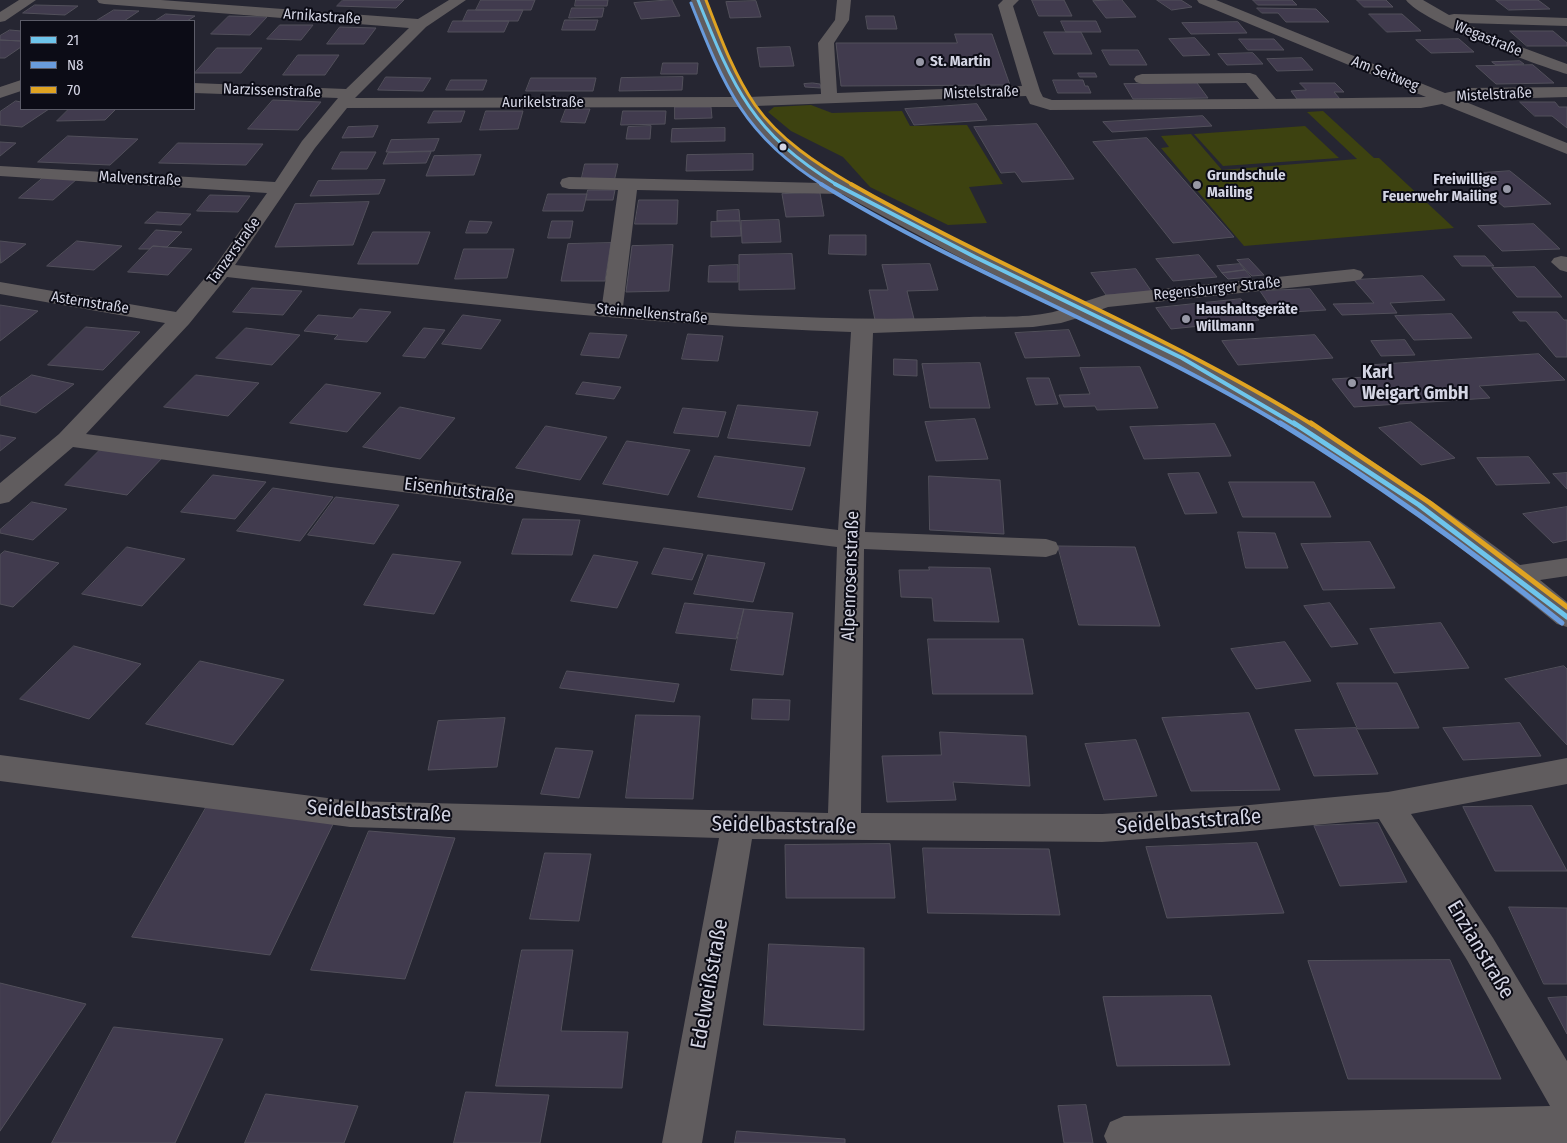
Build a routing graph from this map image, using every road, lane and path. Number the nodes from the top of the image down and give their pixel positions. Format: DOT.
graph roads {
  1 [pos="29,0"];
  2 [pos="104,0"];
  3 [pos="244,0"];
  4 [pos="459,0"];
  5 [pos="698,0"];
  6 [pos="844,0"];
  7 [pos="1012,0"];
  8 [pos="1204,0"];
  9 [pos="1413,0"];
  10 [pos="231,11"];
  11 [pos="0,18"];
  12 [pos="1440,18"];
  13 [pos="1567,22"];
  14 [pos="421,24"];
  15 [pos="1567,69"];
  16 [pos="1142,79"];
  17 [pos="20,85"];
  18 [pos="195,88"];
  19 [pos="1032,91"];
  20 [pos="1567,92"];
  21 [pos="0,93"];
  22 [pos="829,98"];
  23 [pos="1443,98"];
  24 [pos="346,99"];
  25 [pos="743,102"];
  26 [pos="1272,104"];
  27 [pos="1567,149"];
  28 [pos="0,171"];
  29 [pos="568,183"];
  30 [pos="628,185"];
  31 [pos="280,188"];
  32 [pos="846,189"];
  33 [pos="222,270"];
  34 [pos="1354,275"];
  35 [pos="0,288"];
  36 [pos="1081,309"];
  37 [pos="612,311"];
  38 [pos="181,319"];
  39 [pos="862,326"];
  40 [pos="68,439"];
  41 [pos="0,496"];
  42 [pos="851,540"];
  43 [pos="1046,548"];
  44 [pos="1567,567"];
  45 [pos="1516,575"];
  46 [pos="1567,617"];
  47 [pos="0,768"];
  48 [pos="1567,771"];
  49 [pos="1388,805"];
  50 [pos="738,825"];
  51 [pos="844,827"];
  52 [pos="1567,1098"];
  53 [pos="1567,1125"];
  54 [pos="1124,1136"];
  55 [pos="682,1143"];
  1 -- 11 [label="street"];
  2 -- 10 [label="street, Arnikastraße"];
  3 -- 10 [label="street"];
  4 -- 14 [label="street, Tanzerstraße"];
  5 -- 25 [label="street"];
  6 -- 22 [label="street"];
  7 -- 19 [label="street"];
  8 -- 23 [label="street, Am Seitweg"];
  9 -- 12 [label="street, Wegastraße"];
  10 -- 14 [label="street, Arnikastraße"];
  12 -- 13 [label="street"];
  12 -- 15 [label="street, Wegastraße"];
  14 -- 24 [label="street, Tanzerstraße"];
  16 -- 26 [label="street"];
  17 -- 21 [label="street"];
  18 -- 24 [label="street, Narzissenstraße"];
  19 -- 22 [label="street, Mistelstraße"];
  19 -- 26 [label="street, Mistelstraße"];
  20 -- 23 [label="street, Mistelstraße"];
  22 -- 25 [label="street, Mistelstraße"];
  23 -- 26 [label="street, Mistelstraße"];
  23 -- 27 [label="street, Am Seitweg"];
  24 -- 25 [label="street, Aurikelstraße"];
  24 -- 31 [label="street, Tanzerstraße"];
  25 -- 32 [label="street"];
  28 -- 31 [label="street, Malvenstraße"];
  29 -- 30 [label="street"];
  30 -- 32 [label="street"];
  30 -- 37 [label="street"];
  31 -- 33 [label="street, Tanzerstraße"];
  32 -- 36 [label="street"];
  33 -- 37 [label="street, Steinnelkenstraße"];
  33 -- 38 [label="street, Tanzerstraße"];
  34 -- 36 [label="street, Regensburger Straße"];
  35 -- 38 [label="street, Asternstraße"];
  36 -- 39 [label="street, Steinnelkenstraße"];
  36 -- 45 [label="street"];
  37 -- 39 [label="street, Steinnelkenstraße"];
  38 -- 40 [label="street, Tanzerstraße"];
  39 -- 42 [label="street, Alpenrosenstraße"];
  40 -- 41 [label="street, Tanzerstraße"];
  40 -- 42 [label="street, Eisenhutstraße"];
  42 -- 43 [label="street, Eisenhutstraße"];
  42 -- 51 [label="street, Alpenrosenstraße"];
  44 -- 45 [label="street"];
  45 -- 46 [label="street"];
  47 -- 50 [label="street, Seidelbaststraße"];
  48 -- 49 [label="street, Seidelbaststraße"];
  49 -- 51 [label="street, Seidelbaststraße"];
  49 -- 52 [label="street, Enzianstraße"];
  50 -- 51 [label="street, Seidelbaststraße"];
  50 -- 55 [label="street, Edelweißstraße"];
  53 -- 54 [label="street"];
}
